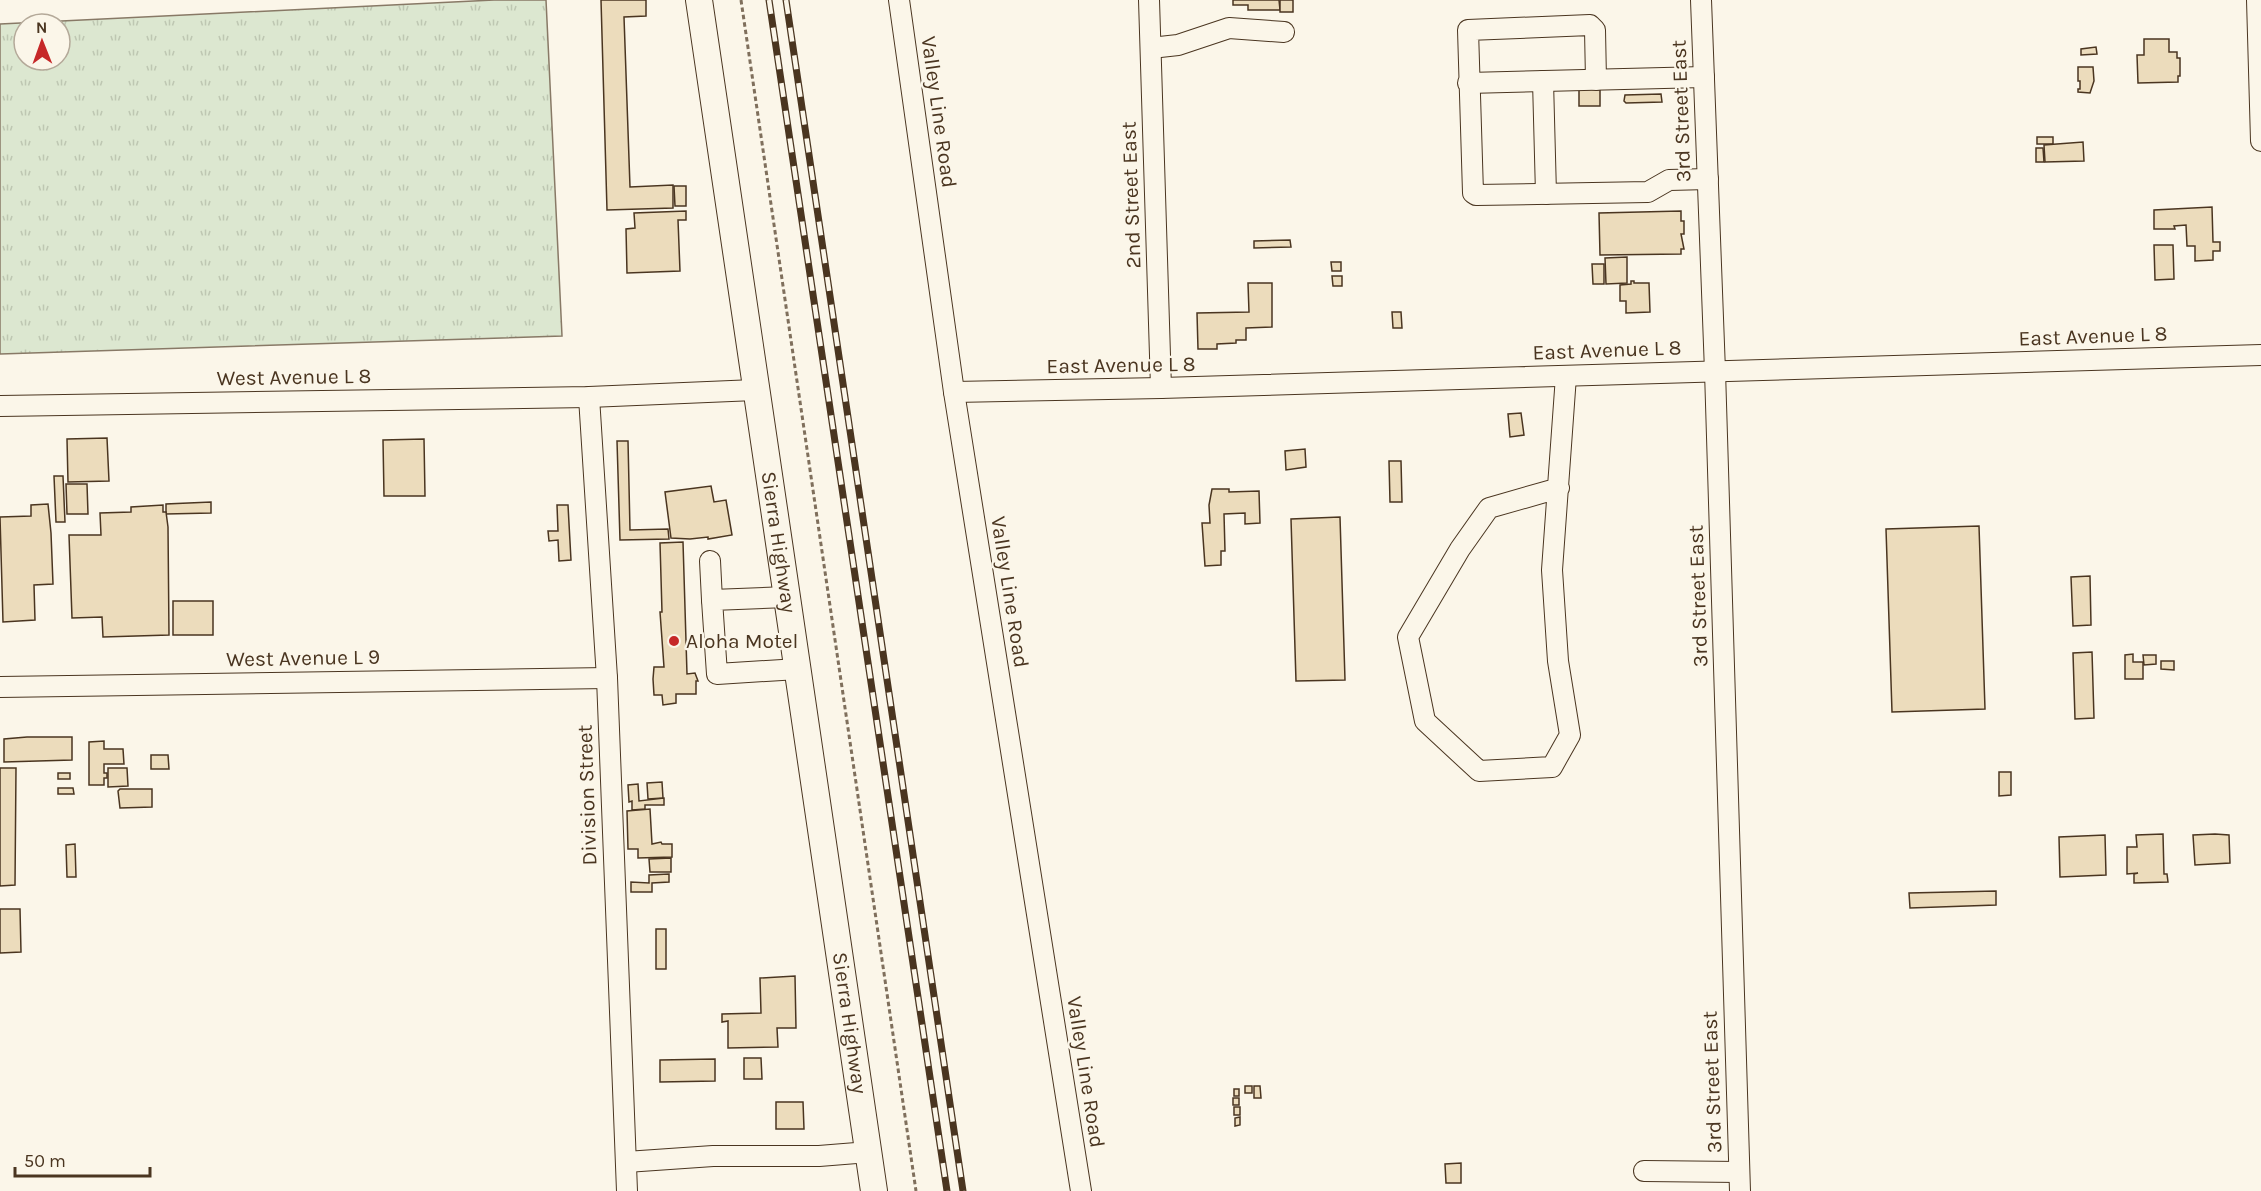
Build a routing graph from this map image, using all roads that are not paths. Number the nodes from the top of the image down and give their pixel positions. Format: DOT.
graph roads {
  1 [pos="699,0"];
  2 [pos="899,0"];
  3 [pos="1149,0"];
  4 [pos="1701,0"];
  5 [pos="2257,0"];
  6 [pos="1284,32"];
  7 [pos="1151,48"];
  8 [pos="1704,77"];
  9 [pos="1596,80"];
  10 [pos="1543,81"];
  11 [pos="1468,83"];
  12 [pos="2260,94"];
  13 [pos="2261,141"];
  14 [pos="1708,178"];
  15 [pos="1546,194"];
  16 [pos="2261,355"];
  17 [pos="1715,371"];
  18 [pos="1566,375"];
  19 [pos="1161,388"];
  20 [pos="755,390"];
  21 [pos="954,393"];
  22 [pos="589,397"];
  23 [pos="0,406"];
  24 [pos="1559,488"];
  25 [pos="710,561"];
  26 [pos="787,597"];
  27 [pos="712,600"];
  28 [pos="798,669"];
  29 [pos="607,678"];
  30 [pos="0,687"];
  31 [pos="869,1152"];
  32 [pos="626,1162"];
  33 [pos="1644,1171"];
  34 [pos="1739,1181"];
  35 [pos="627,1191"];
  36 [pos="874,1191"];
  37 [pos="1081,1191"];
  1 -- 20 [label="main road, Sierra Highway"];
  2 -- 21 [label="street, Valley Line Road"];
  3 -- 7 [label="street, 2nd Street East"];
  4 -- 8 [label="street, 3rd Street East"];
  5 -- 12 [label="street"];
  6 -- 7 [label="street"];
  7 -- 19 [label="street, 2nd Street East"];
  8 -- 9 [label="street"];
  8 -- 14 [label="street, 3rd Street East"];
  9 -- 10 [label="street"];
  9 -- 11 [label="street"];
  10 -- 11 [label="street"];
  10 -- 15 [label="street"];
  11 -- 15 [label="street"];
  12 -- 13 [label="street"];
  14 -- 15 [label="street"];
  14 -- 17 [label="street, 3rd Street East"];
  16 -- 17 [label="street, East Avenue L 8"];
  17 -- 18 [label="street, East Avenue L 8"];
  17 -- 34 [label="street, 3rd Street East"];
  18 -- 19 [label="street, East Avenue L 8"];
  18 -- 24 [label="street"];
  19 -- 21 [label="street, East Avenue L 8"];
  20 -- 22 [label="street"];
  20 -- 26 [label="main road, Sierra Highway"];
  21 -- 37 [label="street, Valley Line Road"];
  22 -- 23 [label="street, West Avenue L 8"];
  22 -- 29 [label="street, Division Street"];
  24 -- 24 [label="street"];
  25 -- 27 [label="street"];
  26 -- 27 [label="street"];
  26 -- 28 [label="main road, Sierra Highway"];
  27 -- 28 [label="street"];
  28 -- 31 [label="main road, Sierra Highway"];
  29 -- 30 [label="street, West Avenue L 9"];
  29 -- 32 [label="street, Division Street"];
  31 -- 32 [label="street"];
  31 -- 36 [label="main road, Sierra Highway"];
  32 -- 35 [label="street, Division Street"];
  33 -- 34 [label="street"];
}
